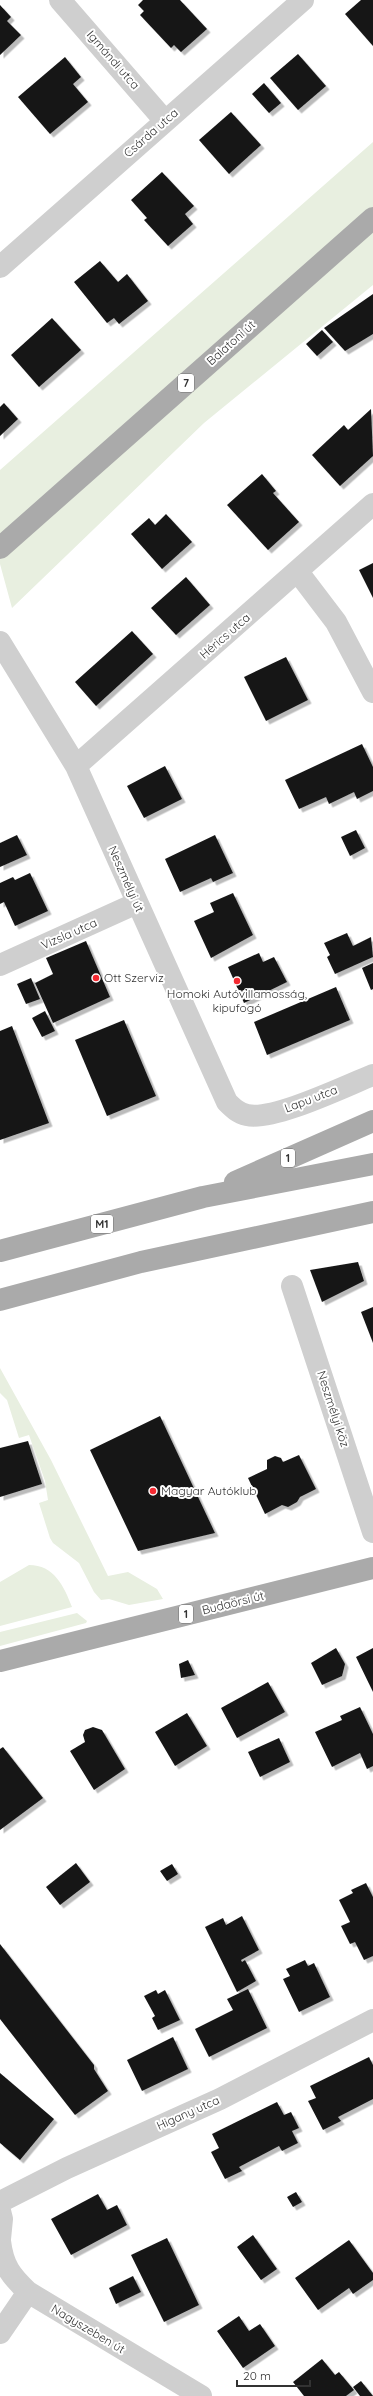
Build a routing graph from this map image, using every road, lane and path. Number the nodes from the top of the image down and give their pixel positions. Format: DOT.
graph roads {
  1 [pos="60,0"];
  2 [pos="303,0"];
  3 [pos="165,121"];
  4 [pos="373,218"];
  5 [pos="0,266"];
  6 [pos="373,504"];
  7 [pos="0,548"];
  8 [pos="298,572"];
  9 [pos="0,642"];
  10 [pos="373,692"];
  11 [pos="76,766"];
  12 [pos="137,903"];
  13 [pos="0,965"];
  14 [pos="373,1075"];
  15 [pos="247,1115"];
  16 [pos="373,1121"];
  17 [pos="373,1164"];
  18 [pos="203,1197"];
  19 [pos="373,1212"];
  20 [pos="0,1251"];
  21 [pos="292,1286"];
  22 [pos="0,1300"];
  23 [pos="373,1532"];
  24 [pos="373,1568"];
  25 [pos="0,1661"];
  26 [pos="373,2020"];
  27 [pos="0,2202"];
  28 [pos="0,2211"];
  29 [pos="0,2240"];
  30 [pos="28,2292"];
  31 [pos="0,2333"];
  32 [pos="200,2396"];
  1 -- 3 [label="street, Igmándi utca"];
  2 -- 3 [label="street, Csárda utca"];
  3 -- 5 [label="street, Csárda utca"];
  4 -- 7 [label="main road, Balatoni út / 7"];
  6 -- 8 [label="street, Hérics utca"];
  8 -- 10 [label="street"];
  8 -- 11 [label="street, Hérics utca"];
  9 -- 11 [label="street, Neszmélyi út"];
  11 -- 12 [label="street, Neszmélyi út"];
  12 -- 13 [label="street, Vizsla utca"];
  12 -- 15 [label="street, Neszmélyi út"];
  14 -- 15 [label="street, Lapu utca"];
  16 -- 18 [label="main road, 1"];
  17 -- 18 [label="main road, M1"];
  18 -- 20 [label="main road, M1"];
  19 -- 22 [label="main road"];
  21 -- 23 [label="street, Neszmélyi köz"];
  24 -- 25 [label="main road, Budaörsi út / 1"];
  26 -- 27 [label="street, Higany utca"];
  28 -- 29 [label="street, Nagyszeben út"];
  29 -- 30 [label="street, Nagyszeben út"];
  30 -- 31 [label="street"];
  30 -- 32 [label="street, Nagyszeben út"];
}
